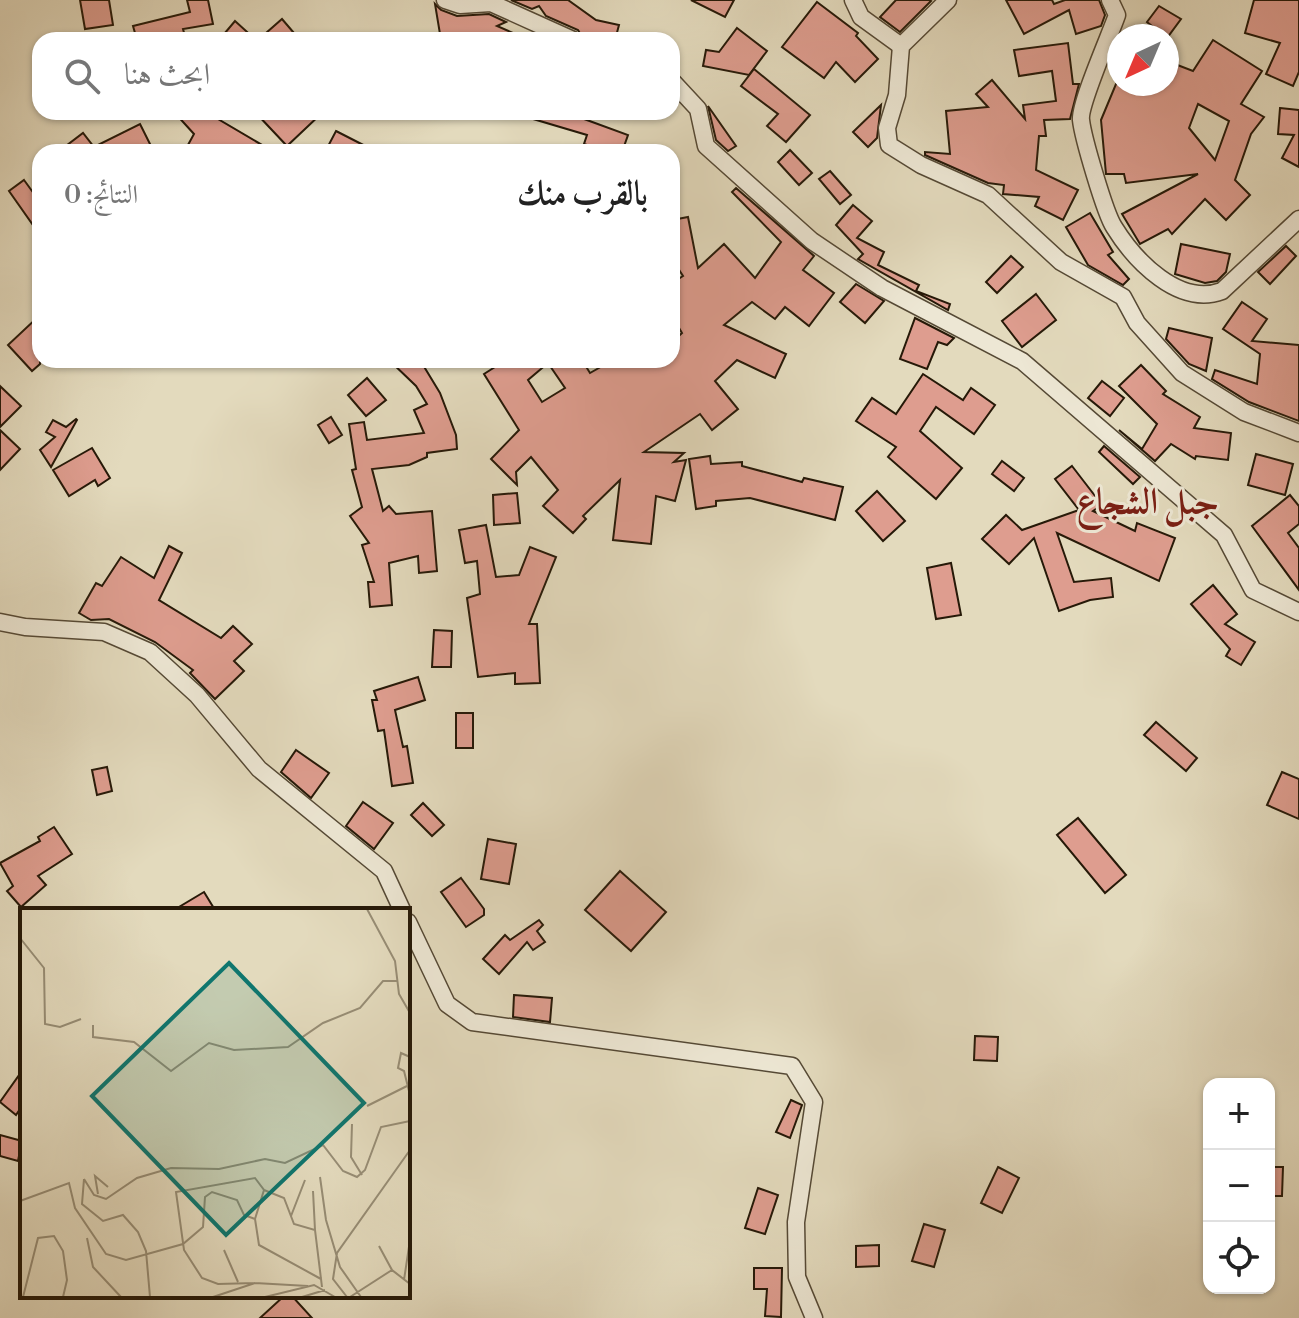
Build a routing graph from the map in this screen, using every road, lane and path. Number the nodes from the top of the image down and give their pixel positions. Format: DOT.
graph roads {
  1 [pos="445,0"];
  2 [pos="853,0"];
  3 [pos="948,0"];
  4 [pos="1110,0"];
  5 [pos="555,32"];
  6 [pos="901,46"];
  7 [pos="680,90"];
  8 [pos="1299,219"];
  9 [pos="1299,433"];
  10 [pos="1299,612"];
  11 [pos="0,622"];
  12 [pos="401,908"];
  13 [pos="410,926"];
  14 [pos="814,1318"];
  1 -- 5 [label="street"];
  2 -- 6 [label="street"];
  3 -- 6 [label="street"];
  4 -- 8 [label="street"];
  6 -- 9 [label="street"];
  7 -- 10 [label="street"];
  11 -- 12 [label="street"];
  13 -- 14 [label="street"];
}
